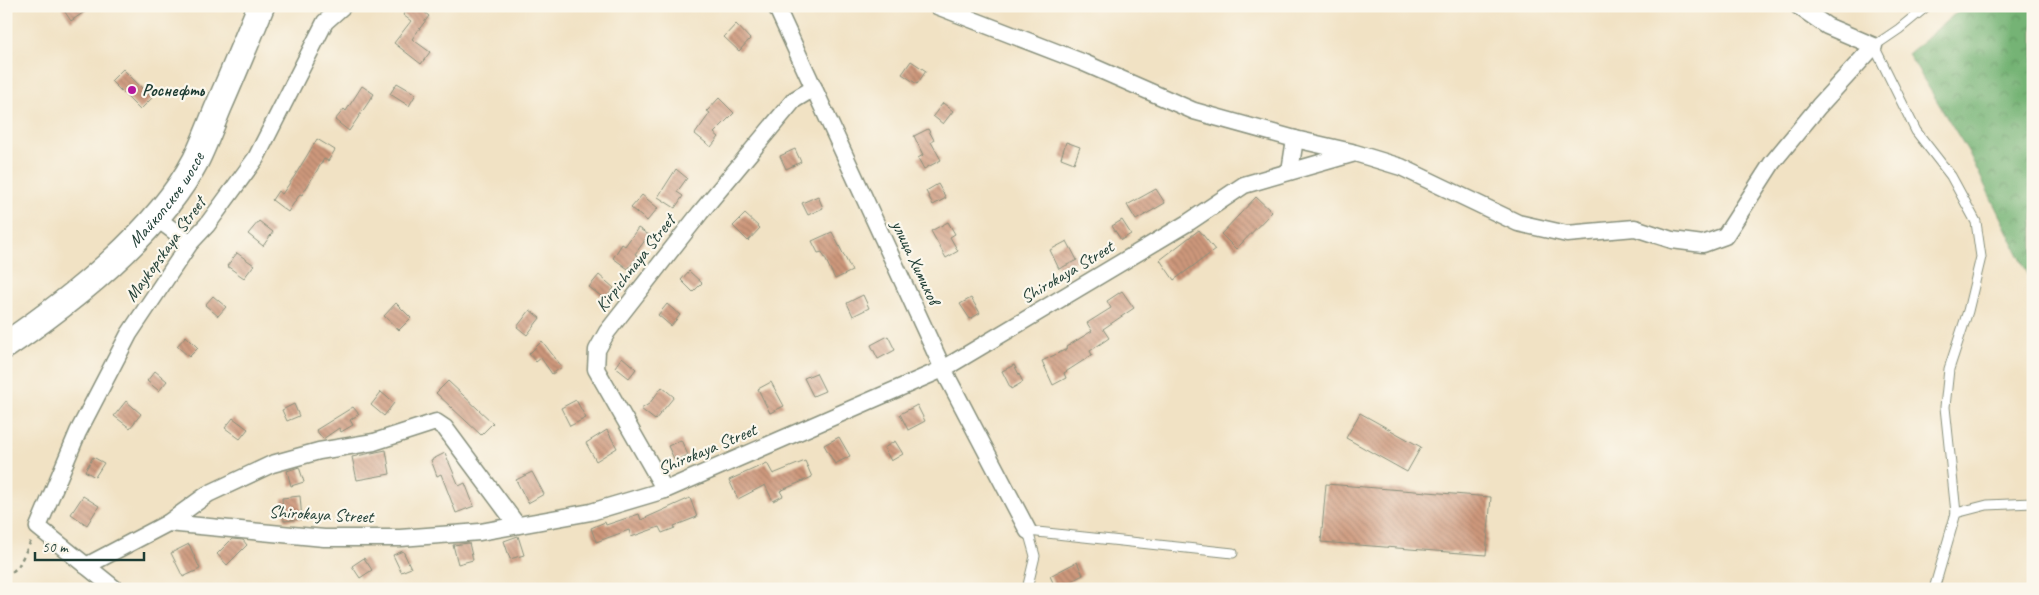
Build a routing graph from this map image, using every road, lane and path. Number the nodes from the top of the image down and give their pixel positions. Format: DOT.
graph roads {
  1 [pos="261,6"];
  2 [pos="343,6"];
  3 [pos="776,6"];
  4 [pos="937,6"];
  5 [pos="1798,6"];
  6 [pos="1927,6"];
  7 [pos="1874,46"];
  8 [pos="814,88"];
  9 [pos="1295,139"];
  10 [pos="1355,153"];
  11 [pos="1290,171"];
  12 [pos="155,217"];
  13 [pos="190,243"];
  14 [pos="6,345"];
  15 [pos="943,369"];
  16 [pos="665,490"];
  17 [pos="2033,503"];
  18 [pos="1956,513"];
  19 [pos="168,523"];
  20 [pos="517,524"];
  21 [pos="38,527"];
  22 [pos="1028,531"];
  23 [pos="1233,553"];
  24 [pos="86,566"];
  25 [pos="6,577"];
  26 [pos="115,589"];
  27 [pos="1028,589"];
  28 [pos="1934,589"];
  1 -- 12 [label="main road, Майкопское шоссе"];
  2 -- 13 [label="street, Maykopskaya Street"];
  3 -- 8 [label="street, улица Химиков"];
  4 -- 9 [label="street"];
  5 -- 7 [label="street"];
  6 -- 7 [label="lane"];
  7 -- 10 [label="street"];
  7 -- 18 [label="lane"];
  8 -- 15 [label="street, улица Химиков"];
  8 -- 16 [label="street, Kirpichnaya Street"];
  9 -- 10 [label="street"];
  9 -- 11 [label="street"];
  10 -- 11 [label="street, Shirokaya Street"];
  11 -- 15 [label="street, Shirokaya Street"];
  12 -- 13 [label="street"];
  12 -- 14 [label="main road, Майкопское шоссе"];
  13 -- 21 [label="street, Maykopskaya Street"];
  15 -- 16 [label="street, Shirokaya Street"];
  15 -- 22 [label="street, улица Химиков"];
  16 -- 20 [label="street, Shirokaya Street"];
  17 -- 18 [label="lane"];
  18 -- 28 [label="lane"];
  19 -- 20 [label="street, Shirokaya Street"];
  19 -- 20 [label="street"];
  19 -- 24 [label="street"];
  21 -- 24 [label="street"];
  21 -- 25 [label="path"];
  22 -- 23 [label="lane"];
  22 -- 27 [label="lane"];
  24 -- 26 [label="street"];
}
